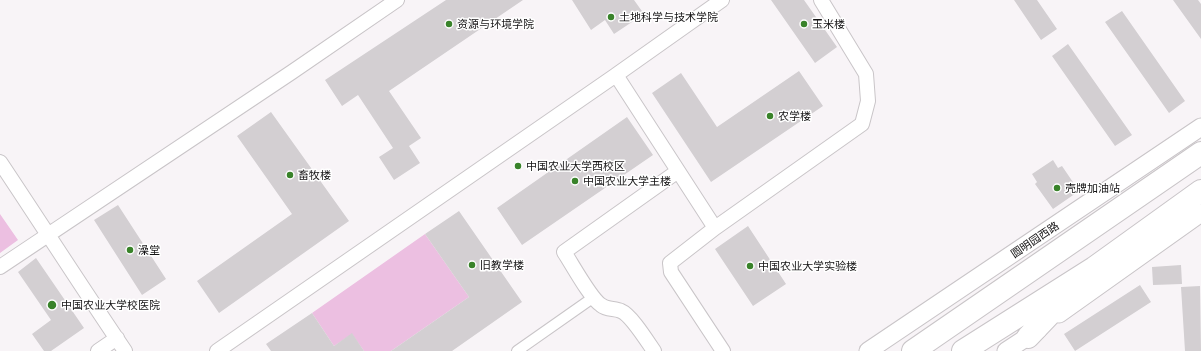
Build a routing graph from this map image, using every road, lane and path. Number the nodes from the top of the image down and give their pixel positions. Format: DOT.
graph roads {
  1 [pos="397,0"];
  2 [pos="722,0"];
  3 [pos="821,0"];
  4 [pos="616,75"];
  5 [pos="1201,127"];
  6 [pos="1201,153"];
  7 [pos="0,162"];
  8 [pos="678,171"];
  9 [pos="1201,191"];
  10 [pos="1201,213"];
  11 [pos="715,228"];
  12 [pos="48,234"];
  13 [pos="0,267"];
  14 [pos="1094,268"];
  15 [pos="594,297"];
  16 [pos="1028,337"];
  17 [pos="116,338"];
  18 [pos="98,351"];
  19 [pos="125,351"];
  20 [pos="217,351"];
  21 [pos="517,351"];
  22 [pos="654,351"];
  23 [pos="723,351"];
  24 [pos="868,351"];
  25 [pos="913,351"];
  26 [pos="963,351"];
  27 [pos="1006,351"];
  1 -- 12 [label="street"];
  2 -- 4 [label="street"];
  3 -- 11 [label="street"];
  4 -- 8 [label="street"];
  4 -- 20 [label="street"];
  5 -- 24 [label="street, 圆明园西路"];
  6 -- 25 [label="main road, 圆明园西路"];
  7 -- 12 [label="street"];
  8 -- 11 [label="street"];
  8 -- 15 [label="street"];
  9 -- 14 [label="main road"];
  10 -- 16 [label="street"];
  11 -- 23 [label="street"];
  12 -- 13 [label="street"];
  12 -- 17 [label="street"];
  14 -- 16 [label="main road"];
  14 -- 26 [label="main road"];
  15 -- 21 [label="street"];
  15 -- 22 [label="street"];
  16 -- 27 [label="street"];
  17 -- 18 [label="street"];
  17 -- 19 [label="street"];
}
